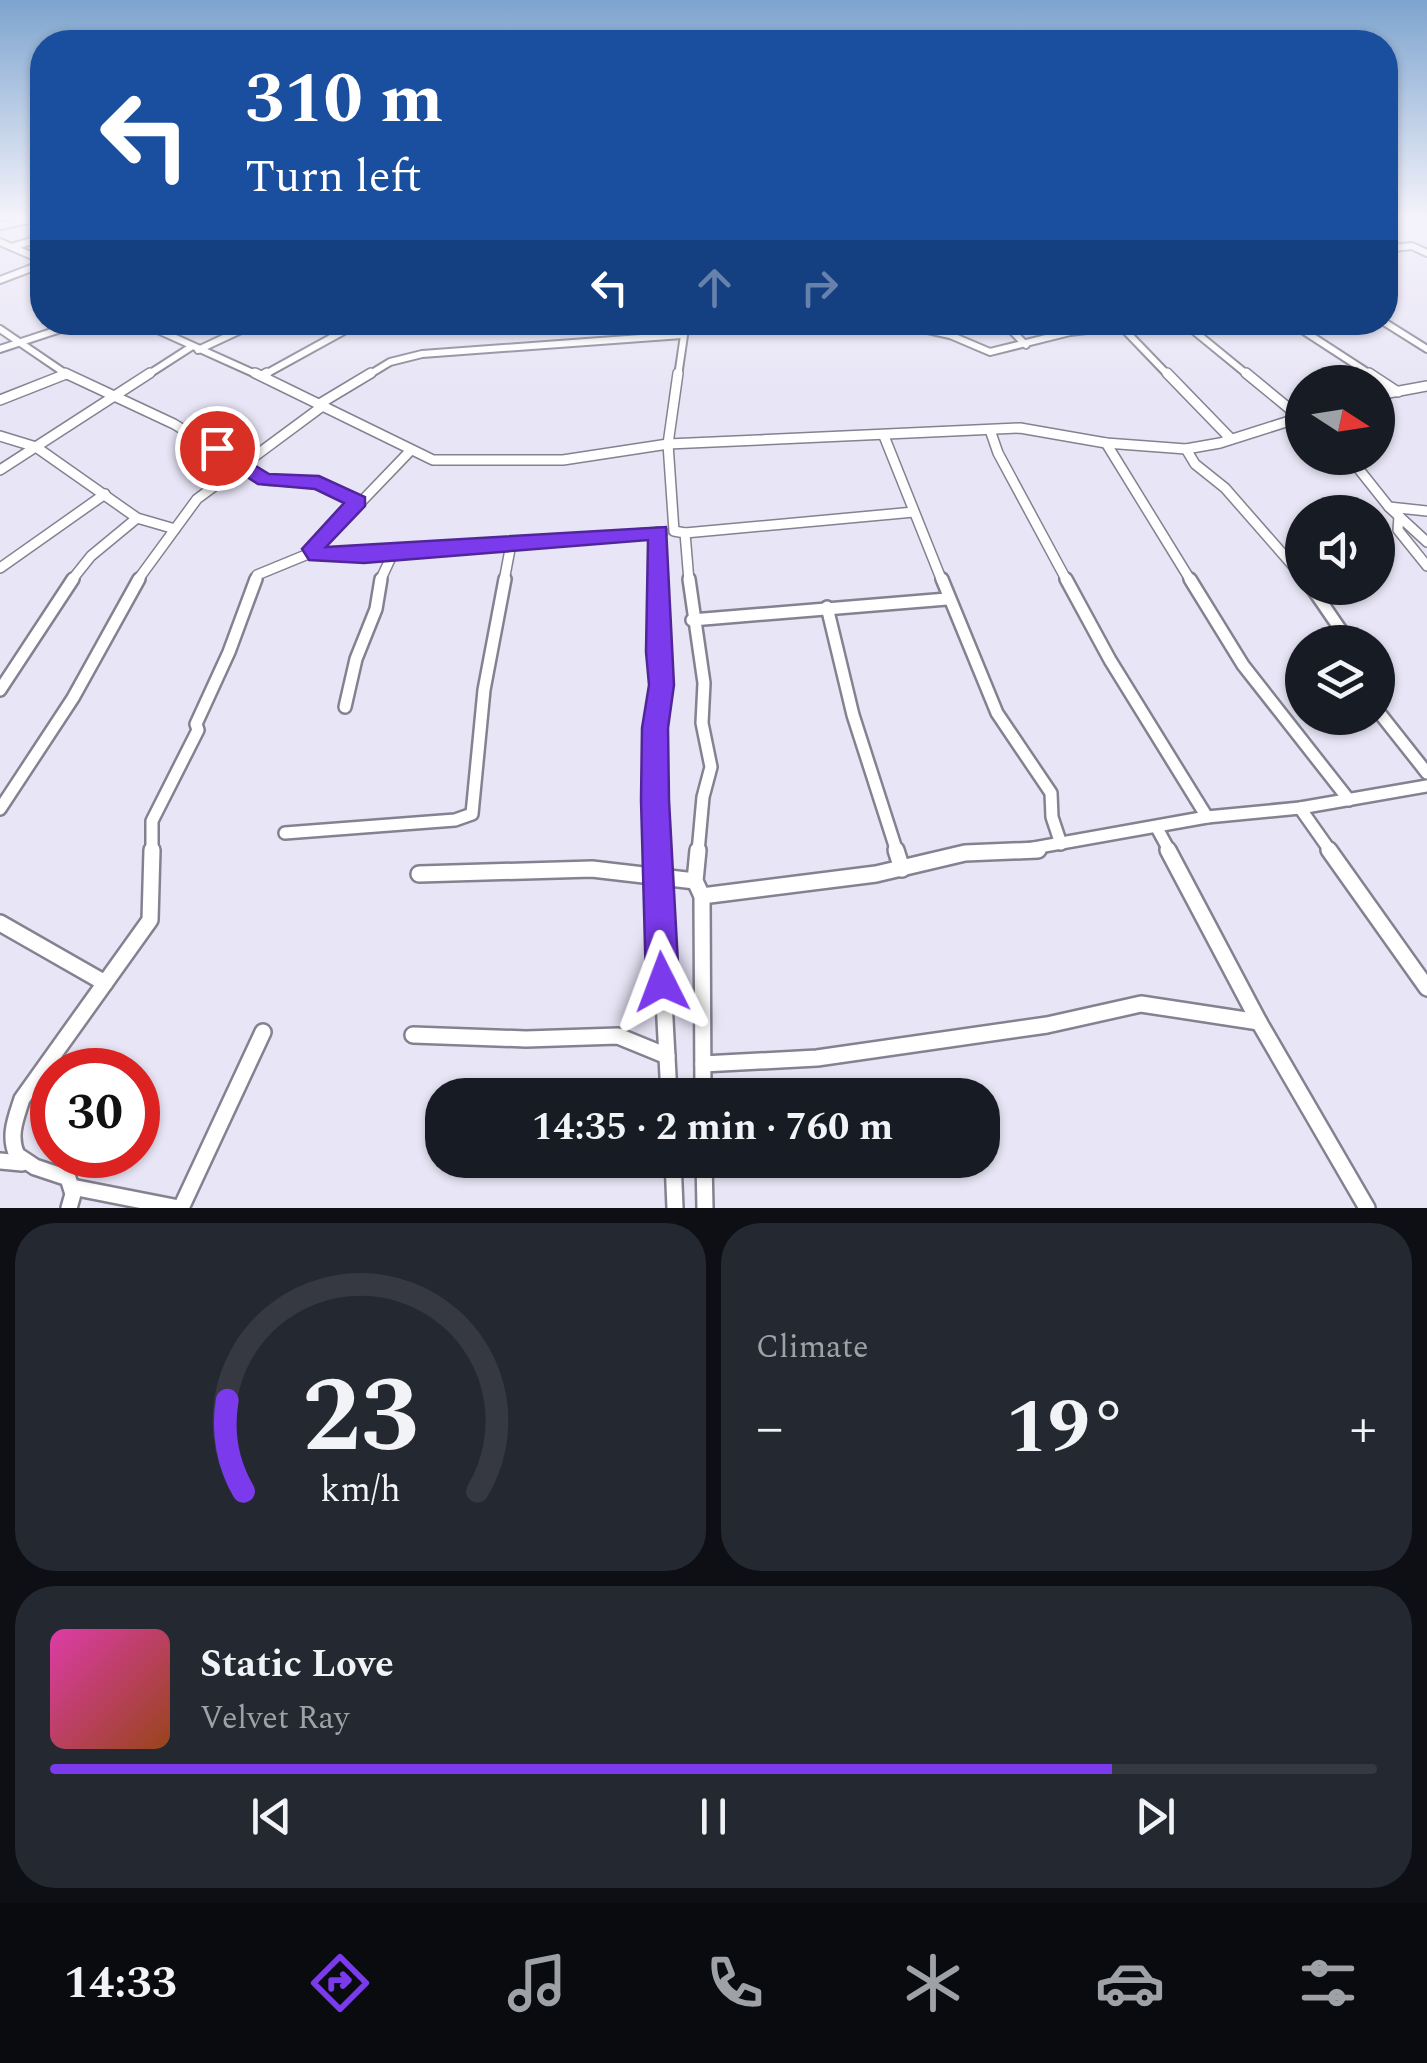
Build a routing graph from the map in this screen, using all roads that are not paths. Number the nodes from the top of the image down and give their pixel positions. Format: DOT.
graph roads {
  1 [pos="0,329"];
  2 [pos="1398,331"];
  3 [pos="47,335"];
  4 [pos="166,335"];
  5 [pos="228,335"];
  6 [pos="336,335"];
  7 [pos="613,335"];
  8 [pos="683,335"];
  9 [pos="951,335"];
  10 [pos="1016,335"];
  11 [pos="1060,335"];
  12 [pos="1130,335"];
  13 [pos="1199,335"];
  14 [pos="1310,335"];
  15 [pos="22,344"];
  16 [pos="1026,345"];
  17 [pos="0,349"];
  18 [pos="195,349"];
  19 [pos="1427,349"];
  20 [pos="66,374"];
  21 [pos="262,376"];
  22 [pos="1427,386"];
  23 [pos="1395,392"];
  24 [pos="1398,392"];
  25 [pos="110,397"];
  26 [pos="0,400"];
  27 [pos="322,404"];
  28 [pos="1285,404"];
  29 [pos="1285,423"];
  30 [pos="990,430"];
  31 [pos="0,436"];
  32 [pos="884,436"];
  33 [pos="1232,439"];
  34 [pos="668,444"];
  35 [pos="1106,444"];
  36 [pos="36,447"];
  37 [pos="1186,448"];
  38 [pos="411,450"];
  39 [pos="239,465"];
  40 [pos="0,470"];
  41 [pos="1364,475"];
  42 [pos="105,494"];
  43 [pos="1379,495"];
  44 [pos="358,502"];
  45 [pos="1395,508"];
  46 [pos="1427,511"];
  47 [pos="914,512"];
  48 [pos="1395,512"];
  49 [pos="1399,516"];
  50 [pos="137,518"];
  51 [pos="174,528"];
  52 [pos="658,532"];
  53 [pos="679,532"];
  54 [pos="1427,542"];
  55 [pos="512,544"];
  56 [pos="313,552"];
  57 [pos="393,553"];
  58 [pos="1285,557"];
  59 [pos="5,559"];
  60 [pos="1427,566"];
  61 [pos="0,568"];
  62 [pos="947,599"];
  63 [pos="827,607"];
  64 [pos="692,620"];
  65 [pos="0,690"];
  66 [pos="345,707"];
  67 [pos="1395,733"];
  68 [pos="1427,773"];
  69 [pos="1427,786"];
  70 [pos="1349,800"];
  71 [pos="1300,808"];
  72 [pos="0,809"];
  73 [pos="1207,817"];
  74 [pos="1157,828"];
  75 [pos="285,832"];
  76 [pos="1061,844"];
  77 [pos="902,869"];
  78 [pos="656,871"];
  79 [pos="419,874"];
  80 [pos="695,881"];
  81 [pos="702,896"];
  82 [pos="0,923"];
  83 [pos="104,983"];
  84 [pos="1427,988"];
  85 [pos="1259,1022"];
  86 [pos="263,1032"];
  87 [pos="412,1036"];
  88 [pos="666,1056"];
  89 [pos="703,1064"];
  90 [pos="668,1078"];
  91 [pos="703,1078"];
  92 [pos="0,1160"];
  93 [pos="23,1164"];
  94 [pos="674,1178"];
  95 [pos="704,1178"];
  96 [pos="72,1187"];
  97 [pos="69,1208"];
  98 [pos="180,1208"];
  99 [pos="676,1208"];
  100 [pos="705,1208"];
  101 [pos="1367,1208"];
  1 -- 15 [label="street"];
  2 -- 19 [label="street"];
  3 -- 15 [label="street"];
  4 -- 18 [label="street"];
  5 -- 18 [label="street"];
  6 -- 21 [label="street"];
  7 -- 27 [label="street"];
  8 -- 34 [label="street"];
  9 -- 16 [label="street"];
  10 -- 16 [label="street"];
  11 -- 16 [label="street"];
  12 -- 33 [label="street"];
  13 -- 28 [label="street"];
  14 -- 24 [label="street"];
  15 -- 17 [label="street"];
  15 -- 20 [label="street"];
  18 -- 21 [label="street"];
  18 -- 25 [label="street"];
  20 -- 25 [label="street"];
  20 -- 26 [label="street"];
  21 -- 27 [label="street"];
  22 -- 24 [label="street"];
  23 -- 24 [label="street"];
  25 -- 36 [label="street"];
  25 -- 39 [label="street"];
  27 -- 38 [label="street"];
  27 -- 39 [label="street"];
  29 -- 33 [label="street"];
  30 -- 32 [label="street"];
  30 -- 35 [label="street"];
  30 -- 73 [label="street"];
  31 -- 36 [label="street"];
  32 -- 34 [label="street"];
  32 -- 47 [label="street"];
  33 -- 37 [label="street"];
  34 -- 38 [label="street"];
  34 -- 53 [label="street"];
  35 -- 37 [label="street"];
  35 -- 70 [label="street"];
  36 -- 40 [label="street"];
  36 -- 42 [label="street"];
  37 -- 58 [label="street"];
  38 -- 44 [label="street"];
  39 -- 44 [label="street"];
  39 -- 51 [label="street"];
  41 -- 43 [label="street"];
  42 -- 50 [label="street"];
  42 -- 59 [label="street"];
  44 -- 56 [label="street"];
  45 -- 46 [label="street"];
  47 -- 53 [label="street"];
  47 -- 62 [label="street"];
  48 -- 49 [label="street"];
  49 -- 54 [label="street"];
  49 -- 60 [label="street"];
  50 -- 51 [label="street"];
  50 -- 65 [label="street"];
  51 -- 72 [label="street"];
  52 -- 53 [label="street"];
  52 -- 55 [label="street"];
  52 -- 78 [label="street"];
  53 -- 64 [label="street"];
  55 -- 57 [label="street"];
  55 -- 75 [label="street"];
  56 -- 57 [label="street"];
  56 -- 83 [label="street"];
  57 -- 66 [label="street"];
  59 -- 61 [label="street"];
  62 -- 63 [label="street"];
  62 -- 76 [label="street"];
  63 -- 64 [label="street"];
  63 -- 77 [label="street"];
  64 -- 80 [label="street"];
  67 -- 68 [label="street"];
  69 -- 70 [label="street"];
  70 -- 71 [label="street"];
  71 -- 73 [label="street"];
  71 -- 84 [label="street"];
  73 -- 74 [label="street"];
  74 -- 76 [label="street"];
  74 -- 85 [label="street"];
  76 -- 77 [label="street"];
  77 -- 81 [label="street"];
  78 -- 79 [label="street"];
  78 -- 80 [label="street"];
  78 -- 88 [label="street"];
  80 -- 81 [label="street"];
  81 -- 89 [label="street"];
  82 -- 83 [label="street"];
  83 -- 93 [label="street"];
  85 -- 89 [label="street"];
  85 -- 101 [label="street"];
  86 -- 98 [label="street"];
  87 -- 88 [label="street"];
  88 -- 90 [label="street"];
  89 -- 91 [label="street"];
  92 -- 93 [label="street"];
  93 -- 96 [label="street"];
  94 -- 99 [label="street"];
  95 -- 100 [label="street"];
  96 -- 97 [label="street"];
  96 -- 98 [label="street"];
}
